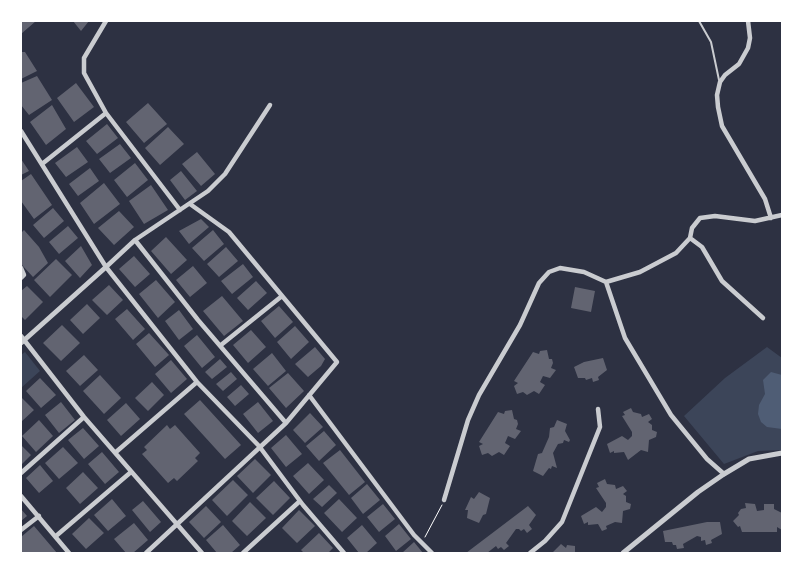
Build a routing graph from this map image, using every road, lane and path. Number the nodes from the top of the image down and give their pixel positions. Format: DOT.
graph roads {
  1 [pos="106,21"];
  2 [pos="699,21"];
  3 [pos="748,21"];
  4 [pos="720,82"];
  5 [pos="270,105"];
  6 [pos="106,113"];
  7 [pos="21,131"];
  8 [pos="42,164"];
  9 [pos="190,204"];
  10 [pos="180,210"];
  11 [pos="782,215"];
  12 [pos="771,218"];
  13 [pos="690,238"];
  14 [pos="134,240"];
  15 [pos="106,267"];
  16 [pos="21,268"];
  17 [pos="21,278"];
  18 [pos="606,282"];
  19 [pos="282,296"];
  20 [pos="763,318"];
  21 [pos="22,339"];
  22 [pos="221,345"];
  23 [pos="197,382"];
  24 [pos="309,395"];
  25 [pos="598,409"];
  26 [pos="84,417"];
  27 [pos="286,423"];
  28 [pos="259,446"];
  29 [pos="116,452"];
  30 [pos="782,453"];
  31 [pos="132,472"];
  32 [pos="21,473"];
  33 [pos="724,474"];
  34 [pos="21,496"];
  35 [pos="444,500"];
  36 [pos="300,501"];
  37 [pos="38,516"];
  38 [pos="178,525"];
  39 [pos="21,530"];
  40 [pos="56,536"];
  41 [pos="422,543"];
  42 [pos="70,553"];
  43 [pos="146,553"];
  44 [pos="202,553"];
  45 [pos="243,553"];
  46 [pos="344,553"];
  47 [pos="432,553"];
  48 [pos="530,553"];
  49 [pos="624,553"];
  1 -- 6 [label="street"];
  2 -- 4 [label="lane"];
  3 -- 4 [label="street"];
  4 -- 12 [label="street"];
  5 -- 9 [label="street"];
  6 -- 8 [label="street"];
  6 -- 10 [label="street"];
  7 -- 8 [label="street"];
  8 -- 15 [label="street"];
  9 -- 10 [label="street"];
  9 -- 19 [label="street"];
  10 -- 14 [label="street"];
  11 -- 12 [label="street"];
  12 -- 13 [label="street"];
  13 -- 18 [label="street"];
  13 -- 20 [label="street"];
  14 -- 15 [label="street"];
  14 -- 22 [label="street"];
  15 -- 21 [label="street"];
  15 -- 23 [label="street"];
  16 -- 17 [label="street"];
  18 -- 33 [label="street"];
  18 -- 35 [label="street"];
  19 -- 22 [label="street"];
  19 -- 24 [label="street"];
  21 -- 26 [label="street"];
  22 -- 27 [label="street"];
  23 -- 28 [label="street"];
  23 -- 29 [label="street"];
  24 -- 27 [label="street"];
  24 -- 41 [label="street"];
  25 -- 48 [label="street"];
  26 -- 29 [label="street"];
  26 -- 32 [label="street"];
  27 -- 28 [label="street"];
  28 -- 36 [label="street"];
  28 -- 38 [label="street"];
  29 -- 31 [label="street"];
  30 -- 33 [label="street"];
  31 -- 38 [label="street"];
  31 -- 40 [label="street"];
  33 -- 49 [label="street"];
  34 -- 37 [label="street"];
  35 -- 41 [label="path"];
  36 -- 45 [label="street"];
  36 -- 46 [label="street"];
  37 -- 39 [label="street"];
  37 -- 40 [label="street"];
  38 -- 43 [label="street"];
  38 -- 44 [label="street"];
  40 -- 42 [label="street"];
  41 -- 47 [label="street"];
}
